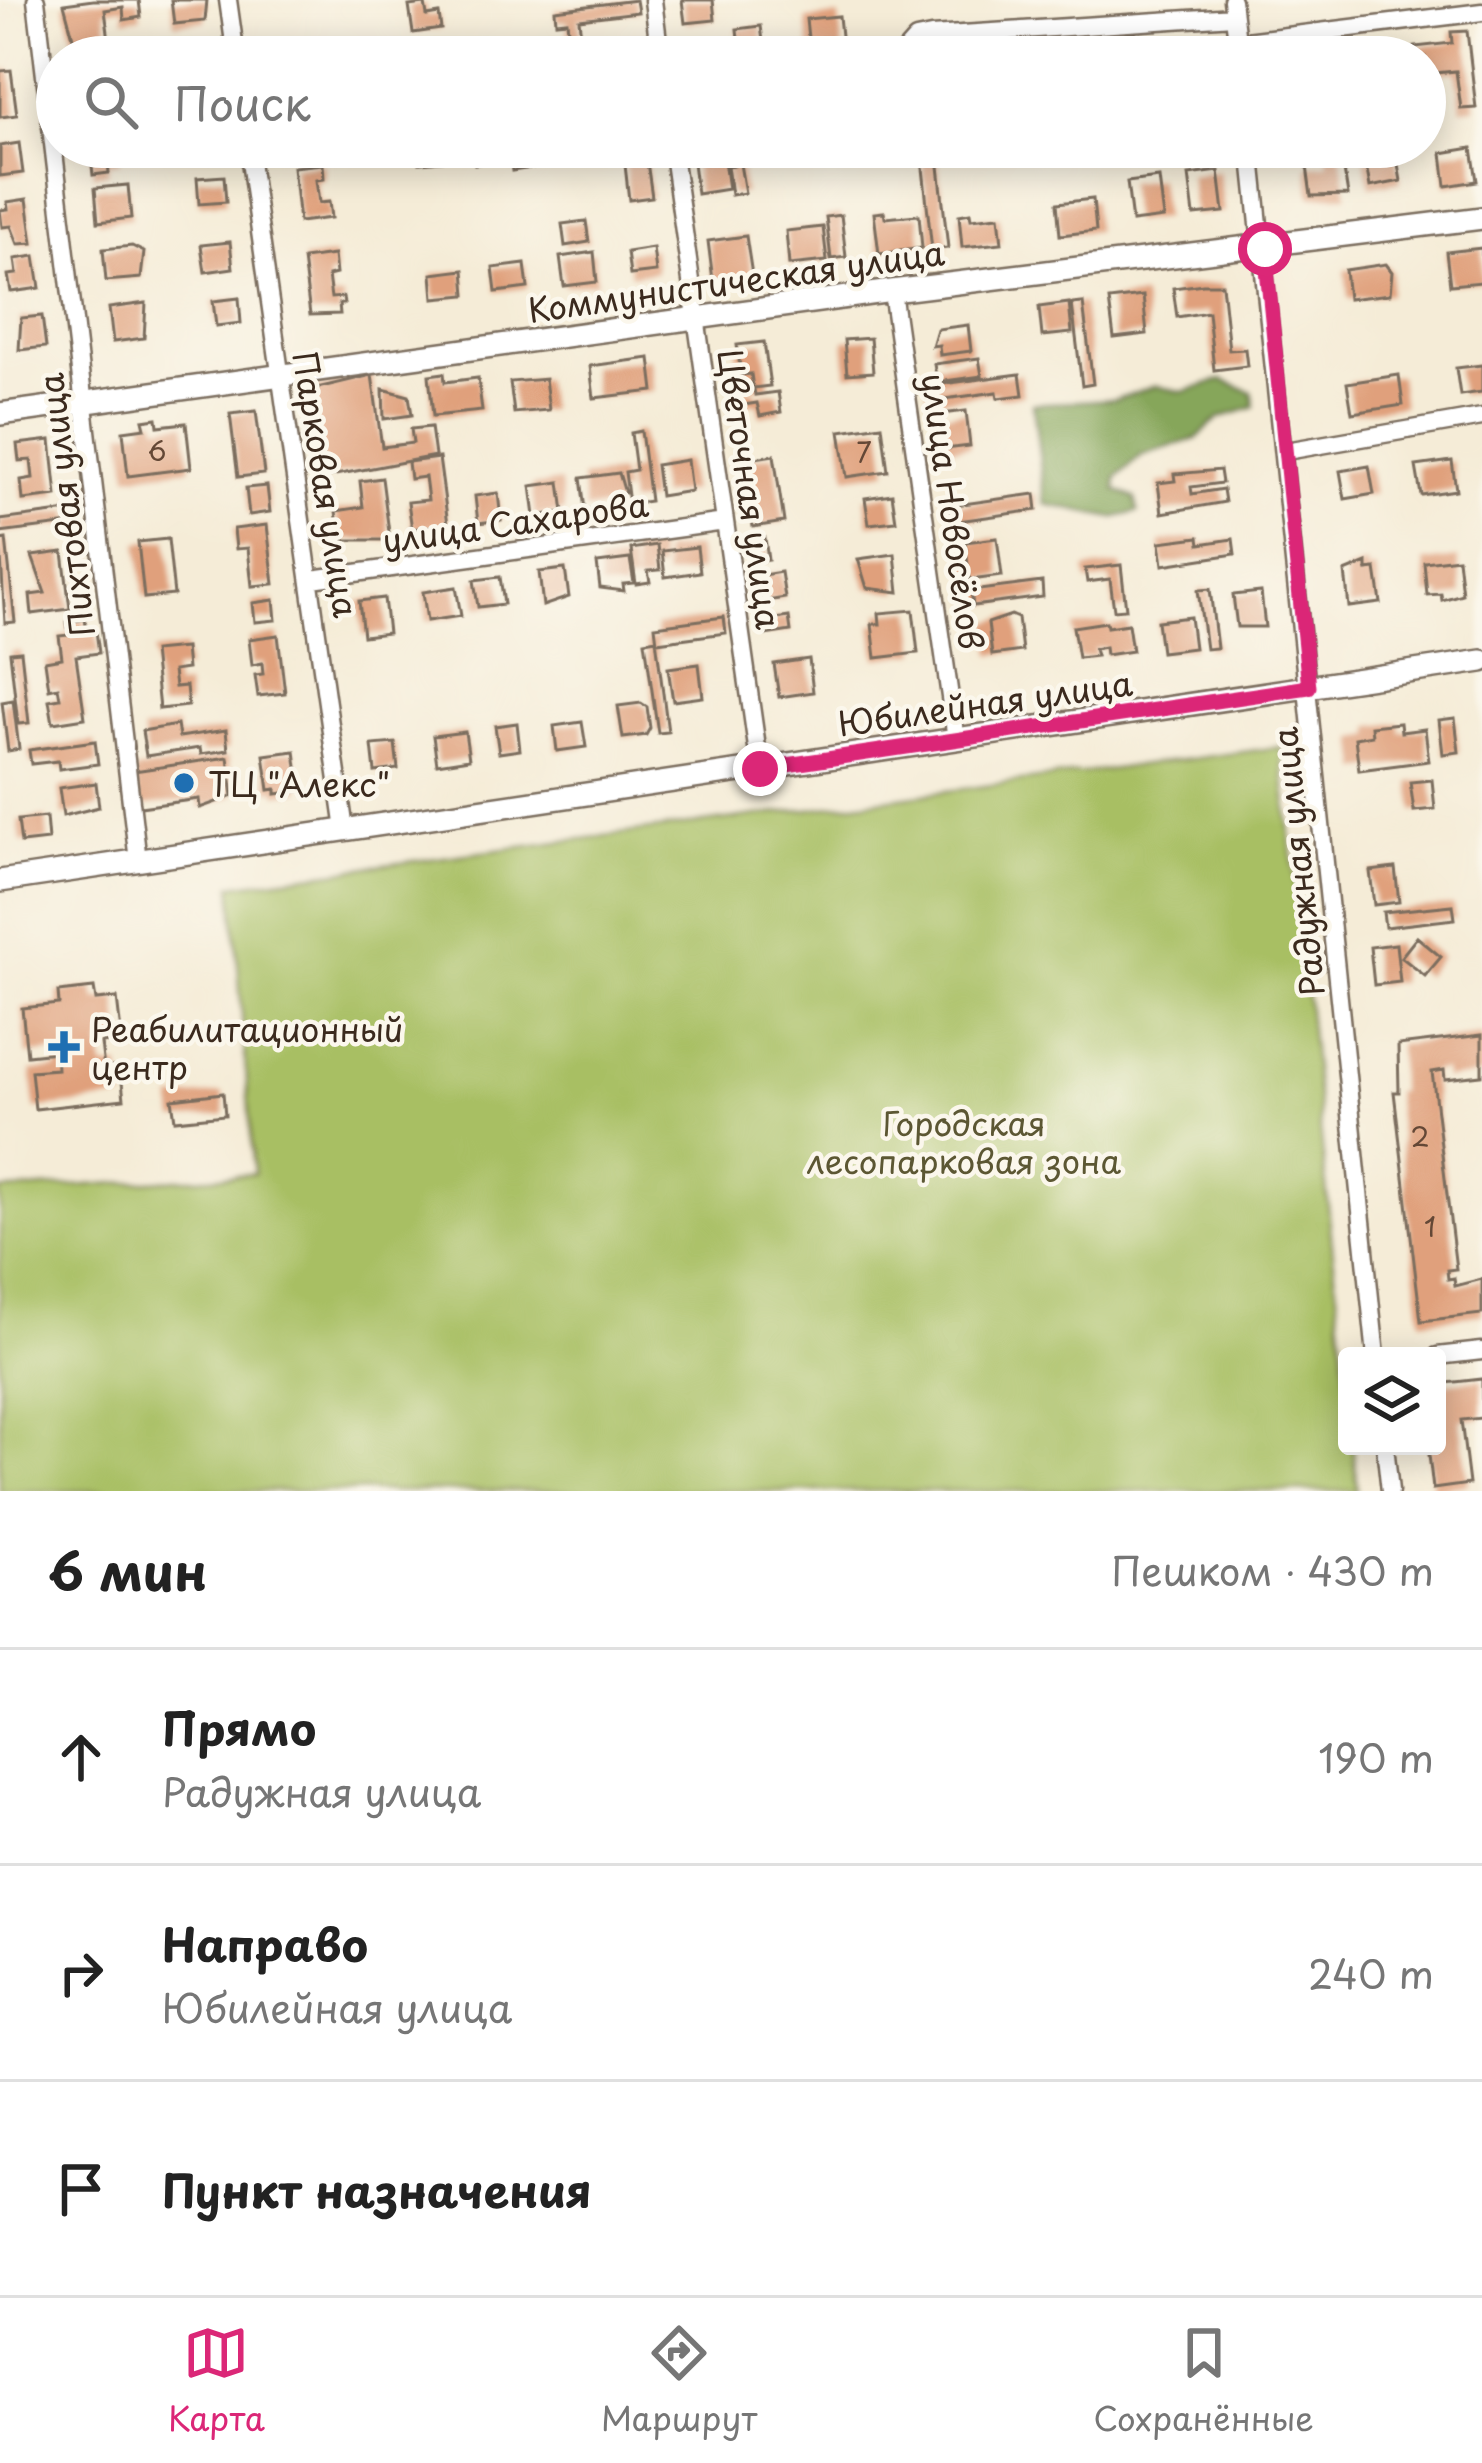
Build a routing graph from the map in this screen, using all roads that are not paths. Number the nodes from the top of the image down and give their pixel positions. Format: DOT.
graph roads {
  1 [pos="36,0"];
  2 [pos="228,0"];
  3 [pos="653,0"];
  4 [pos="1233,8"];
  5 [pos="1482,12"];
  6 [pos="40,36"];
  7 [pos="233,36"];
  8 [pos="657,36"];
  9 [pos="931,36"];
  10 [pos="1328,36"];
  11 [pos="56,168"];
  12 [pos="251,168"];
  13 [pos="675,168"];
  14 [pos="1254,168"];
  15 [pos="1482,218"];
  16 [pos="1265,249"];
  17 [pos="892,291"];
  18 [pos="697,318"];
  19 [pos="280,376"];
  20 [pos="83,404"];
  21 [pos="0,414"];
  22 [pos="1482,416"];
  23 [pos="1286,451"];
  24 [pos="725,522"];
  25 [pos="312,579"];
  26 [pos="1482,661"];
  27 [pos="1309,687"];
  28 [pos="956,740"];
  29 [pos="760,769"];
  30 [pos="345,830"];
  31 [pos="138,861"];
  32 [pos="0,881"];
  33 [pos="1375,1347"];
  34 [pos="1482,1351"];
  35 [pos="1446,1355"];
  36 [pos="1386,1455"];
  37 [pos="1390,1491"];
  1 -- 6 [label="street, Пихтовая улица"];
  2 -- 7 [label="street"];
  3 -- 8 [label="street"];
  4 -- 9 [label="street"];
  5 -- 10 [label="street"];
  11 -- 20 [label="street, Пихтовая улица"];
  12 -- 19 [label="street, Парковая улица"];
  13 -- 18 [label="street, Цветочная улица"];
  14 -- 16 [label="street, Радужная улица"];
  15 -- 16 [label="street, Коммунистическая улица"];
  16 -- 17 [label="street, Коммунистическая улица"];
  16 -- 23 [label="street, Радужная улица"];
  17 -- 18 [label="street, Коммунистическая улица"];
  17 -- 28 [label="street, улица Новосёлов"];
  18 -- 19 [label="street, Коммунистическая улица"];
  18 -- 24 [label="street, Цветочная улица"];
  19 -- 20 [label="street, Коммунистическая улица"];
  19 -- 25 [label="street, Парковая улица"];
  20 -- 21 [label="street, Коммунистическая улица"];
  20 -- 31 [label="street, Пихтовая улица"];
  22 -- 23 [label="street"];
  23 -- 27 [label="street, Радужная улица"];
  24 -- 25 [label="street, улица Сахарова"];
  24 -- 29 [label="street, Цветочная улица"];
  25 -- 30 [label="street, Парковая улица"];
  26 -- 27 [label="street, Юбилейная улица"];
  27 -- 28 [label="street, Юбилейная улица"];
  27 -- 33 [label="street, Радужная улица"];
  28 -- 29 [label="street, Юбилейная улица"];
  29 -- 30 [label="street, Юбилейная улица"];
  30 -- 31 [label="street, Юбилейная улица"];
  31 -- 32 [label="street, Юбилейная улица"];
  34 -- 35 [label="street"];
  36 -- 37 [label="street"];
}
